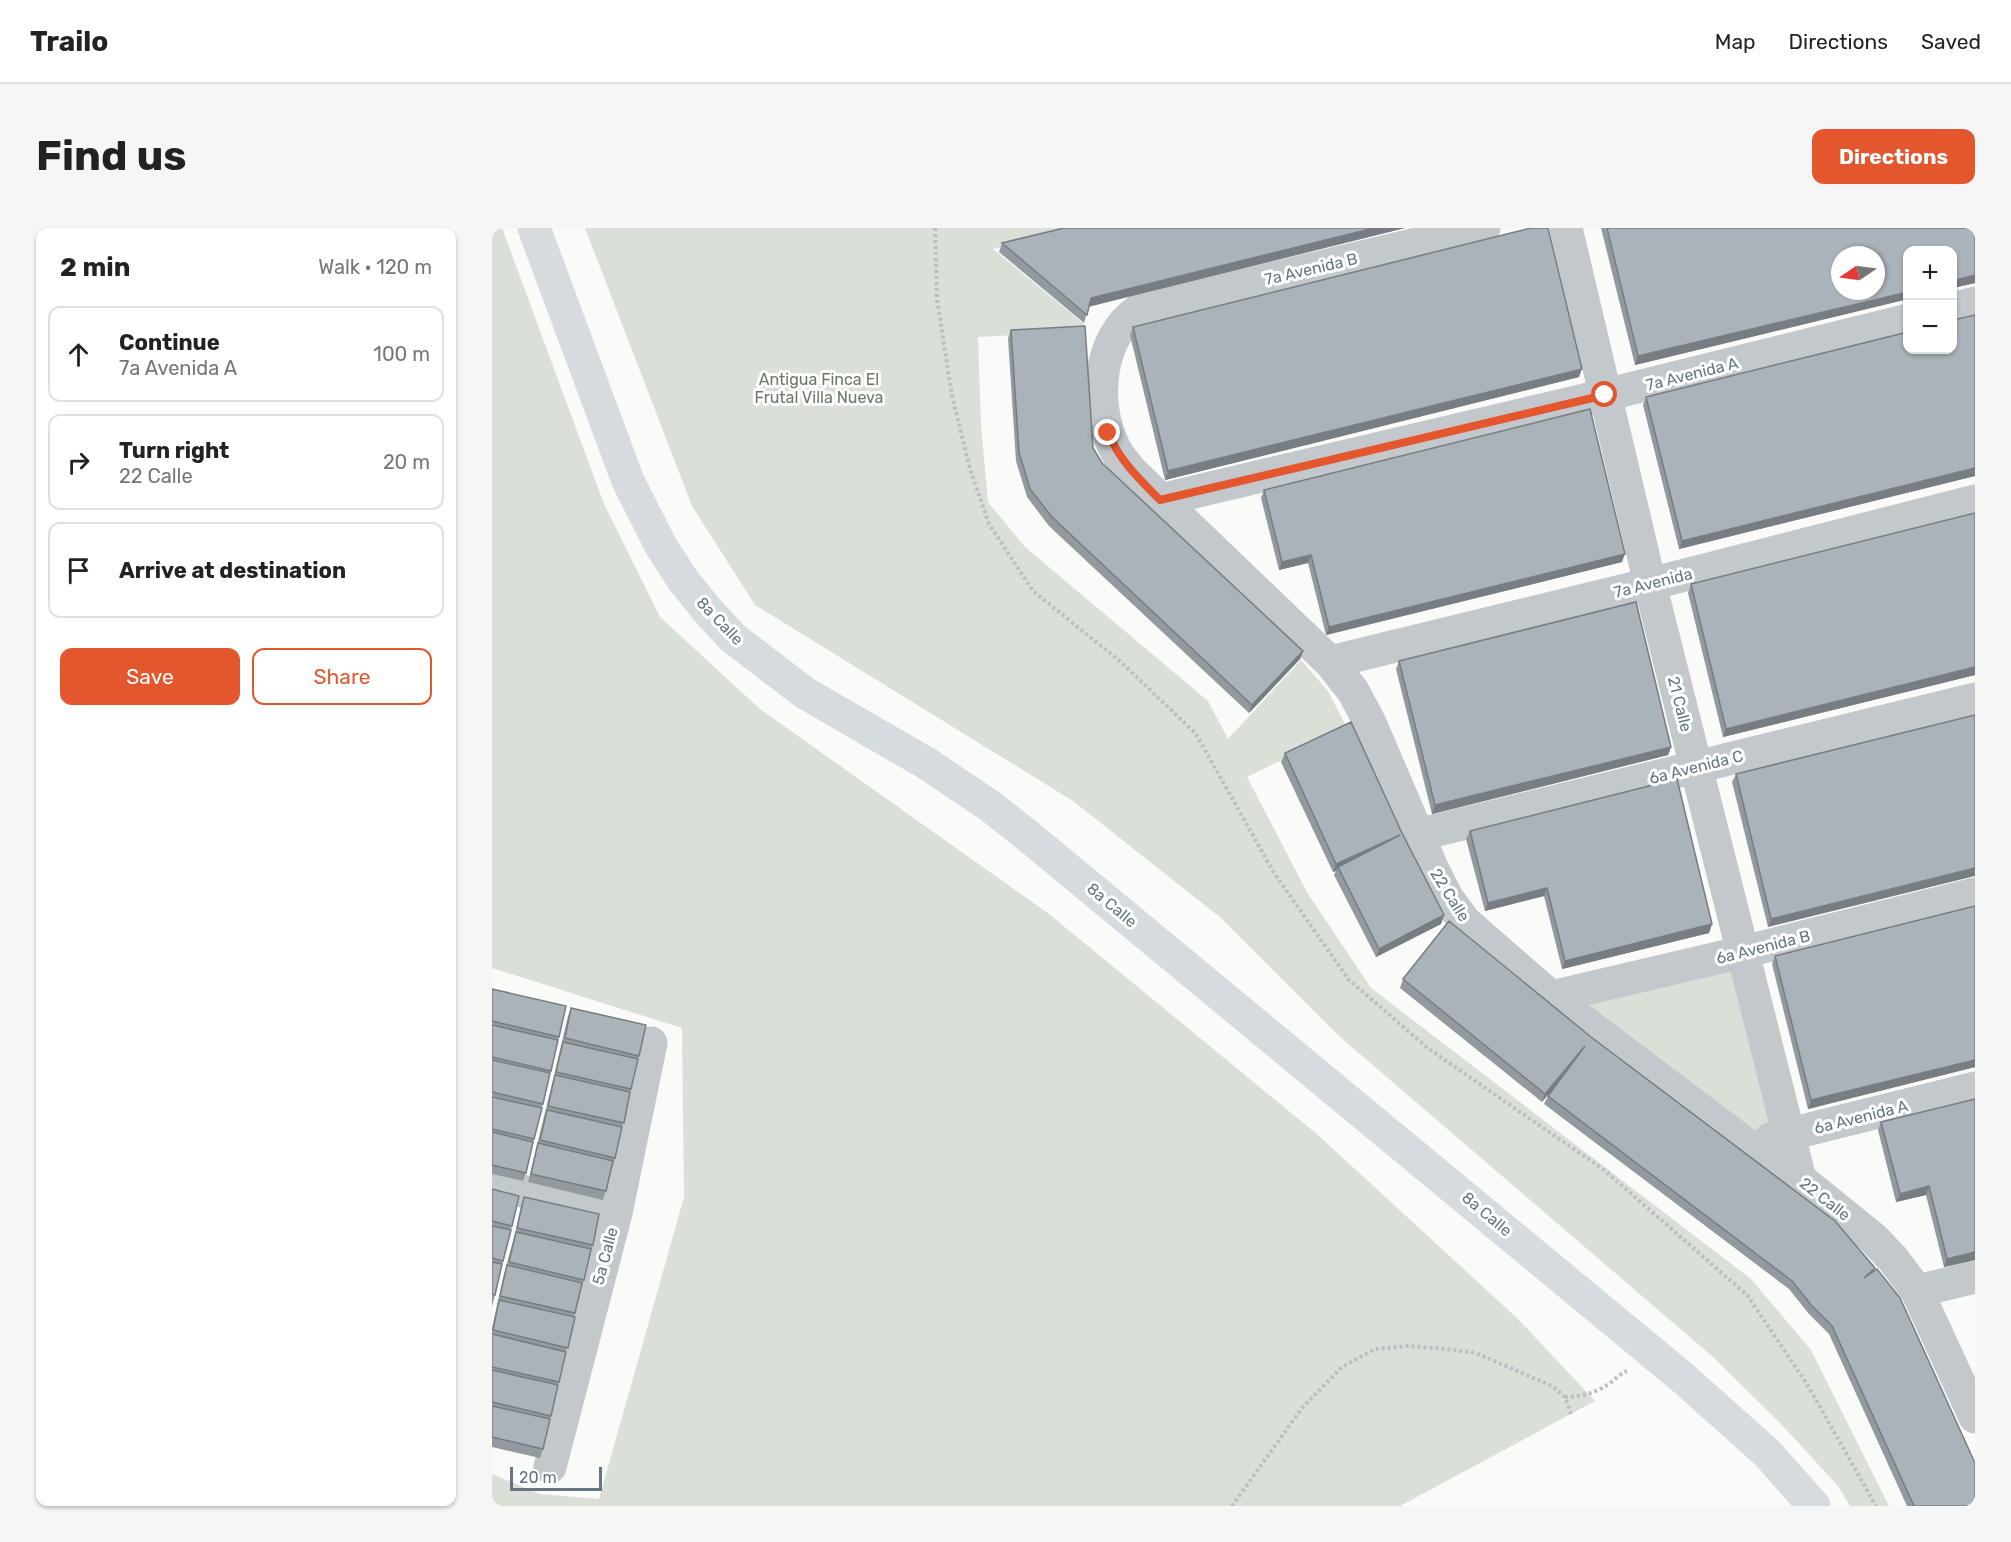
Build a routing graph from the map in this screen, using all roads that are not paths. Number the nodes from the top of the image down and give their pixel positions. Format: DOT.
graph roads {
  1 [pos="534,228"];
  2 [pos="1484,228"];
  3 [pos="1566,228"];
  4 [pos="1975,303"];
  5 [pos="1957,308"];
  6 [pos="1138,310"];
  7 [pos="1903,321"];
  8 [pos="1605,395"];
  9 [pos="1160,500"];
  10 [pos="1975,501"];
  11 [pos="1650,584"];
  12 [pos="1330,662"];
  13 [pos="1975,699"];
  14 [pos="1695,766"];
  15 [pos="1417,835"];
  16 [pos="1975,894"];
  17 [pos="1743,952"];
  18 [pos="1551,997"];
  19 [pos="651,1043"];
  20 [pos="1975,1089"];
  21 [pos="1790,1134"];
  22 [pos="1747,1145"];
  23 [pos="1800,1179"];
  24 [pos="492,1184"];
  25 [pos="616,1213"];
  26 [pos="1975,1277"];
  27 [pos="1917,1291"];
  28 [pos="1975,1417"];
  29 [pos="550,1467"];
  30 [pos="1814,1506"];
  1 -- 30 [label="main road, 8a Calle"];
  2 -- 6 [label="street, 7a Avenida B"];
  3 -- 8 [label="street, 21 Calle"];
  4 -- 5 [label="street"];
  6 -- 9 [label="street, 22 Calle"];
  7 -- 8 [label="street, 7a Avenida A"];
  8 -- 9 [label="street, 7a Avenida A"];
  8 -- 11 [label="street, 21 Calle"];
  9 -- 12 [label="street, 22 Calle"];
  10 -- 11 [label="street, 7a Avenida"];
  11 -- 12 [label="street, 7a Avenida"];
  11 -- 14 [label="street, 21 Calle"];
  12 -- 15 [label="street, 22 Calle"];
  13 -- 14 [label="street, 6a Avenida C"];
  14 -- 15 [label="street, 6a Avenida C"];
  14 -- 17 [label="street, 21 Calle"];
  15 -- 18 [label="street, 22 Calle"];
  16 -- 17 [label="street, 6a Avenida B"];
  17 -- 18 [label="street, 6a Avenida B"];
  17 -- 21 [label="street, 21 Calle"];
  18 -- 22 [label="street, 22 Calle"];
  19 -- 25 [label="street, 5a Calle"];
  20 -- 21 [label="street, 6a Avenida A"];
  21 -- 22 [label="street, 6a Avenida A"];
  21 -- 23 [label="street, 21 Calle"];
  22 -- 23 [label="street, 22 Calle"];
  23 -- 27 [label="street, 22 Calle"];
  24 -- 25 [label="street"];
  25 -- 29 [label="street, 5a Calle"];
  26 -- 27 [label="street"];
  27 -- 28 [label="street, 22 Calle"];
}
